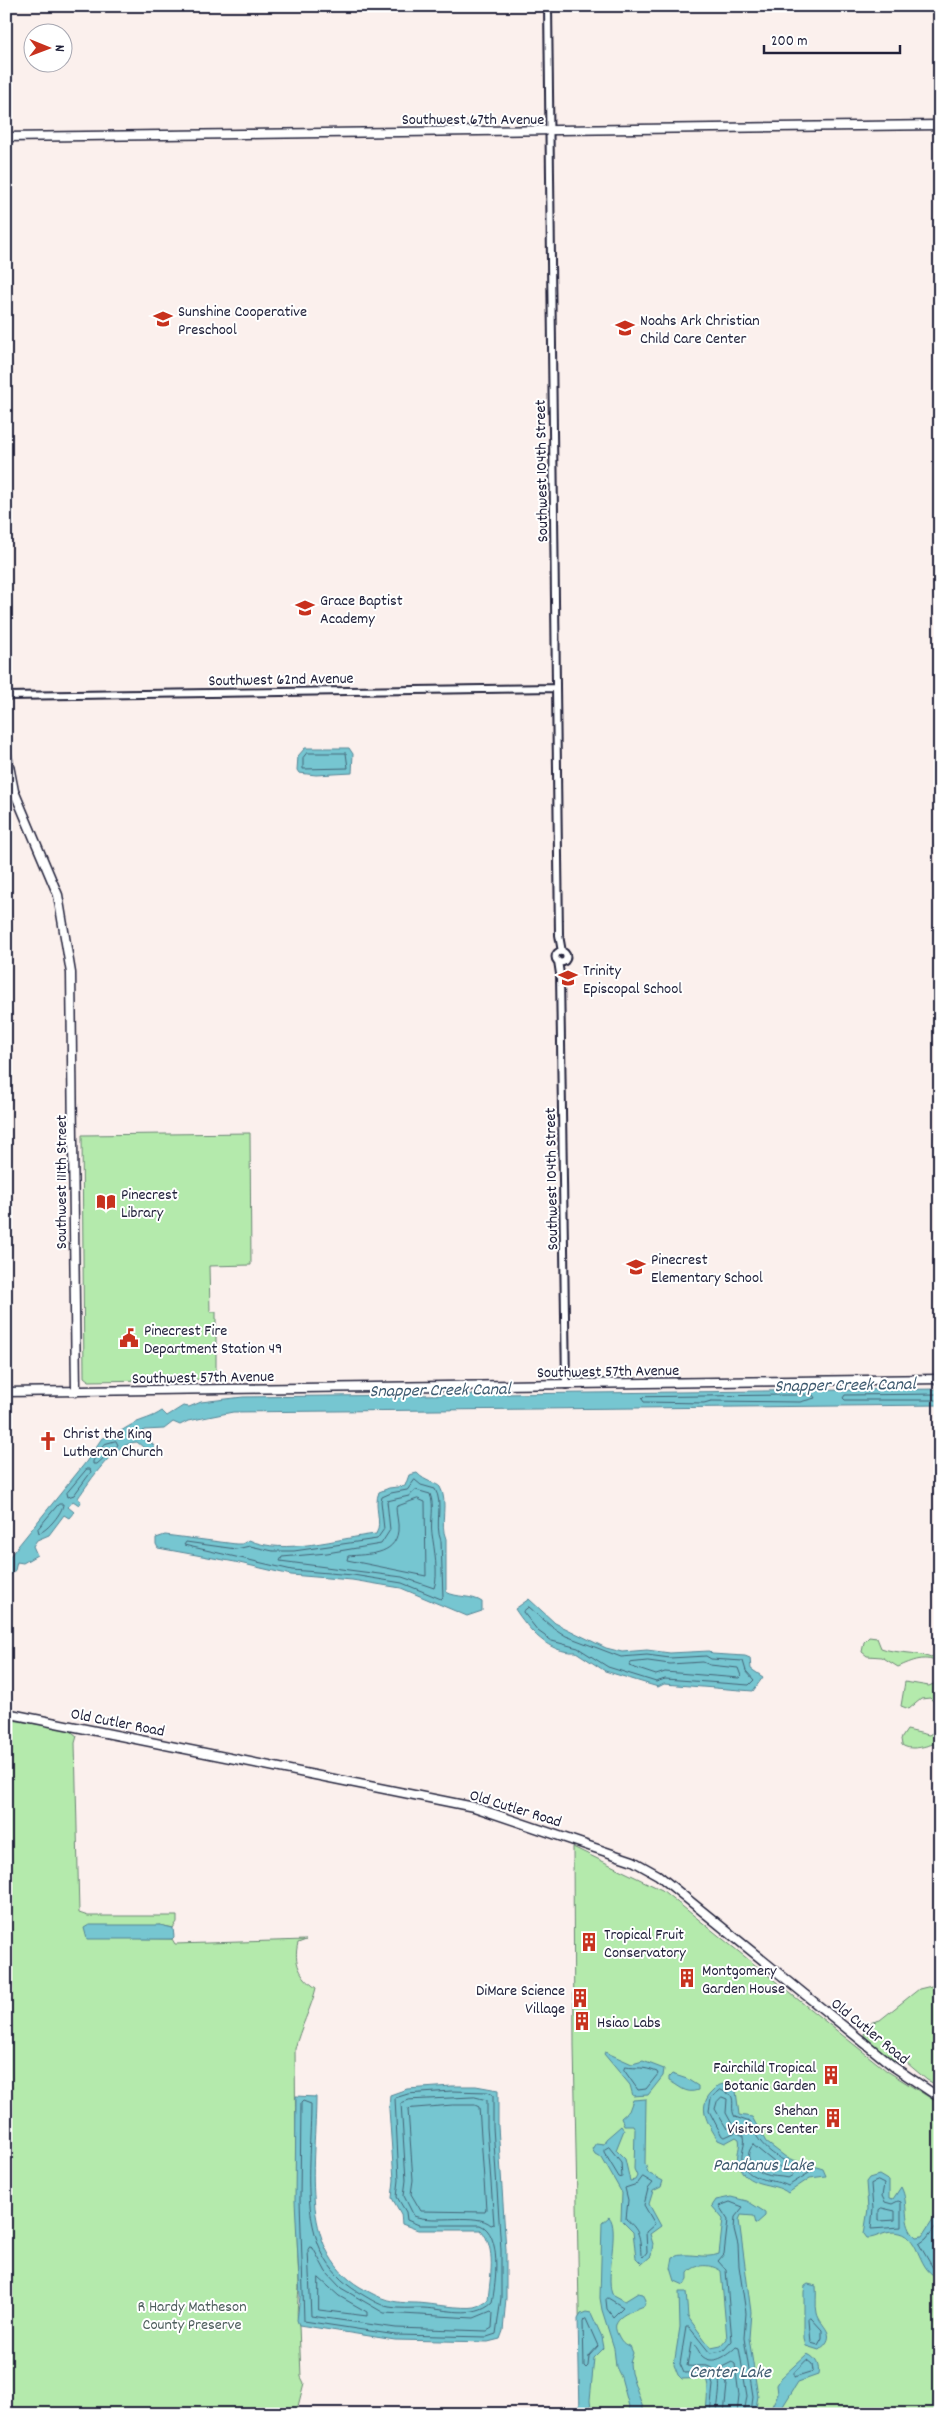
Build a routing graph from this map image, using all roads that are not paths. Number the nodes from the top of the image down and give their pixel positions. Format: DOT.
graph roads {
  1 [pos="548,6"];
  2 [pos="940,126"];
  3 [pos="549,132"];
  4 [pos="6,138"];
  5 [pos="556,688"];
  6 [pos="6,696"];
  7 [pos="6,750"];
  8 [pos="940,1379"];
  9 [pos="566,1385"];
  10 [pos="6,1392"];
  11 [pos="76,1392"];
  12 [pos="6,1713"];
  13 [pos="940,2098"];
  1 -- 3 [label="street, Southwest 104th Street"];
  2 -- 3 [label="main road, Southwest 67th Avenue"];
  3 -- 4 [label="main road, Southwest 67th Avenue"];
  3 -- 5 [label="street, Southwest 104th Street"];
  5 -- 6 [label="street, Southwest 62nd Avenue"];
  5 -- 9 [label="street, Southwest 104th Street"];
  7 -- 11 [label="main road, Southwest 111th Street"];
  8 -- 9 [label="main road, Southwest 57th Avenue"];
  9 -- 11 [label="main road, Southwest 57th Avenue"];
  10 -- 11 [label="main road, Southwest 57th Avenue"];
  12 -- 13 [label="main road, Old Cutler Road"];
}
